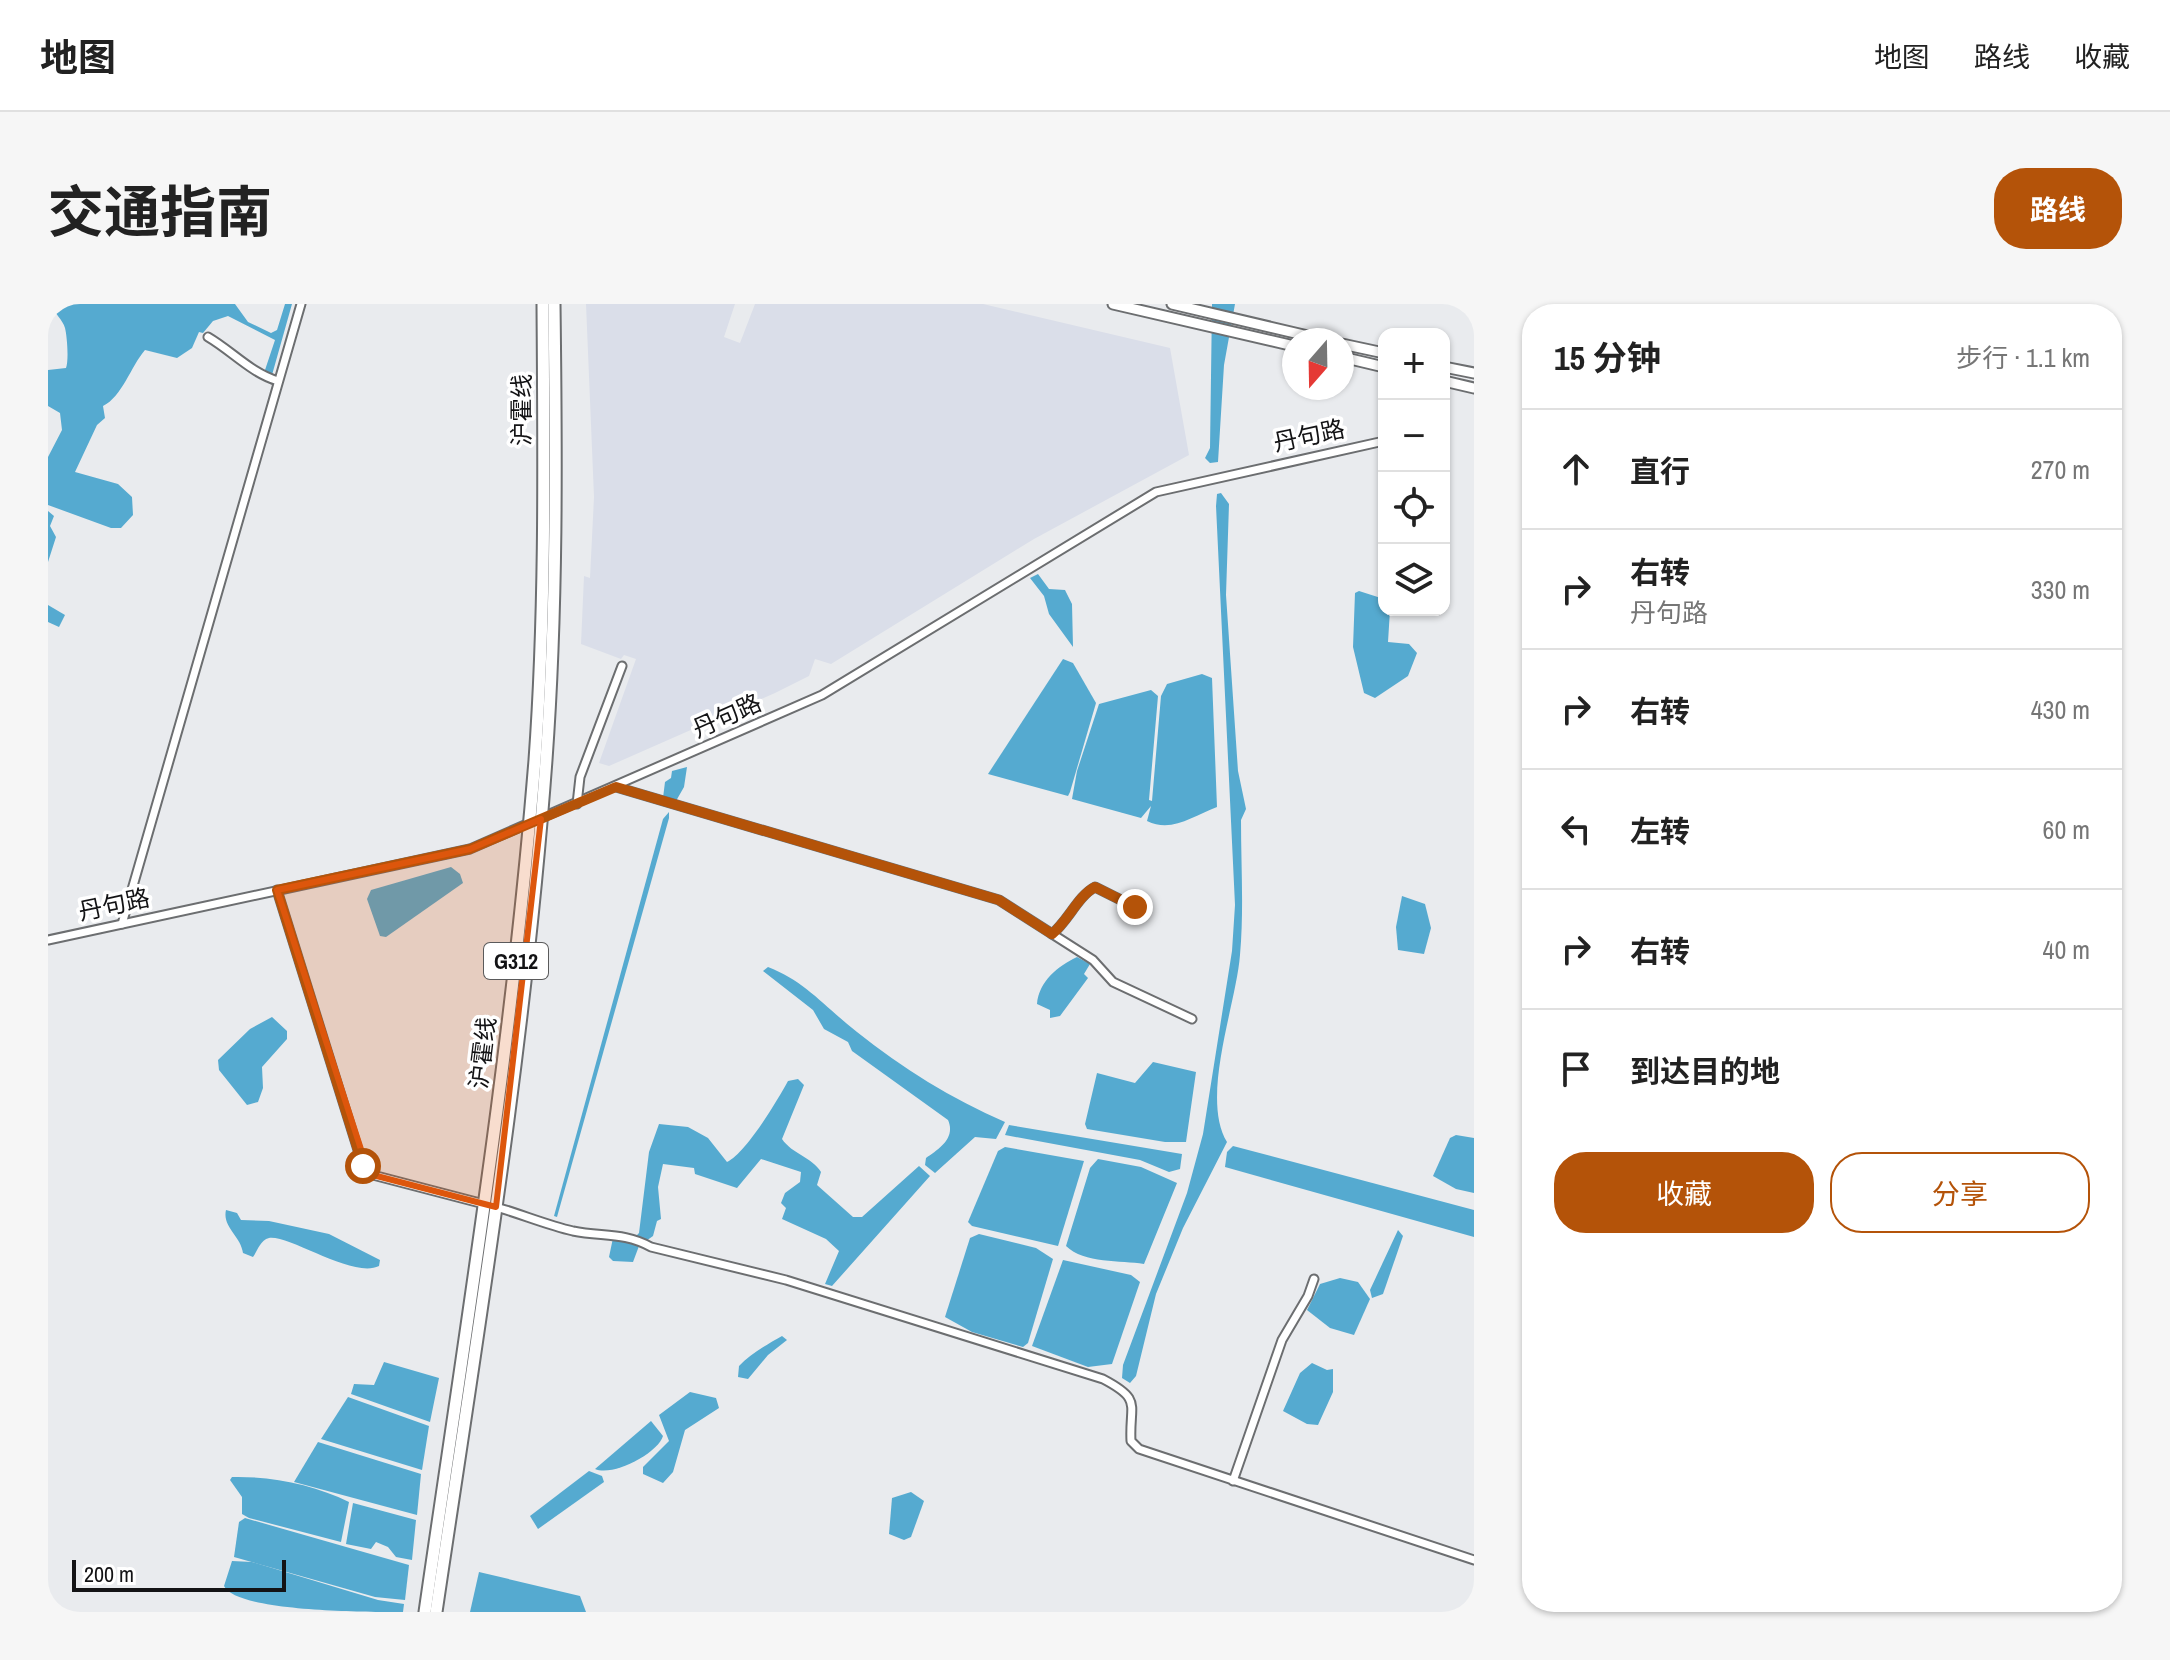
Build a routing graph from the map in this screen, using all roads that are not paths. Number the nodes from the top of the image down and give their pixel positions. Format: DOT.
graph roads {
  1 [pos="301,304"];
  2 [pos="543,304"];
  3 [pos="554,304"];
  4 [pos="1113,304"];
  5 [pos="1172,304"];
  6 [pos="1282,330"];
  7 [pos="208,337"];
  8 [pos="1282,343"];
  9 [pos="1354,347"];
  10 [pos="1378,352"];
  11 [pos="1354,360"];
  12 [pos="1378,366"];
  13 [pos="1450,368"];
  14 [pos="1474,373"];
  15 [pos="278,381"];
  16 [pos="1450,382"];
  17 [pos="1474,388"];
  18 [pos="1378,442"];
  19 [pos="550,485"];
  20 [pos="622,666"];
  21 [pos="616,787"];
  22 [pos="577,804"];
  23 [pos="541,819"];
  24 [pos="528,826"];
  25 [pos="277,890"];
  26 [pos="1135,907"];
  27 [pos="122,924"];
  28 [pos="1052,934"];
  29 [pos="48,940"];
  30 [pos="1192,1019"];
  31 [pos="490,1206"];
  32 [pos="1314,1279"];
  33 [pos="1233,1481"];
  34 [pos="1474,1560"];
  35 [pos="425,1612"];
  36 [pos="436,1612"];
  1 -- 15 [label="street"];
  2 -- 19 [label="highway, 沪霍线 / G312"];
  3 -- 19 [label="highway, 沪霍线 / G312"];
  4 -- 8 [label="main road"];
  5 -- 6 [label="main road"];
  7 -- 15 [label="street"];
  9 -- 10 [label="main road"];
  11 -- 12 [label="main road"];
  13 -- 14 [label="main road"];
  15 -- 27 [label="street"];
  16 -- 17 [label="main road"];
  18 -- 21 [label="street, 丹句路"];
  19 -- 23 [label="highway, 沪霍线 / G312"];
  19 -- 24 [label="highway, 沪霍线 / G312"];
  20 -- 22 [label="street"];
  21 -- 22 [label="street, 丹句路"];
  21 -- 28 [label="street"];
  22 -- 23 [label="street, 丹句路"];
  23 -- 24 [label="street, 丹句路"];
  23 -- 31 [label="highway, 沪霍线 / G312"];
  24 -- 25 [label="street, 丹句路"];
  24 -- 31 [label="highway, 沪霍线 / G312"];
  25 -- 27 [label="street, 丹句路"];
  25 -- 31 [label="street"];
  26 -- 28 [label="street"];
  27 -- 29 [label="street, 丹句路"];
  28 -- 30 [label="street"];
  31 -- 33 [label="street"];
  31 -- 35 [label="highway, 沪霍线 / G312"];
  31 -- 36 [label="highway, 沪霍线 / G312"];
  32 -- 33 [label="street"];
  33 -- 34 [label="street"];
}
